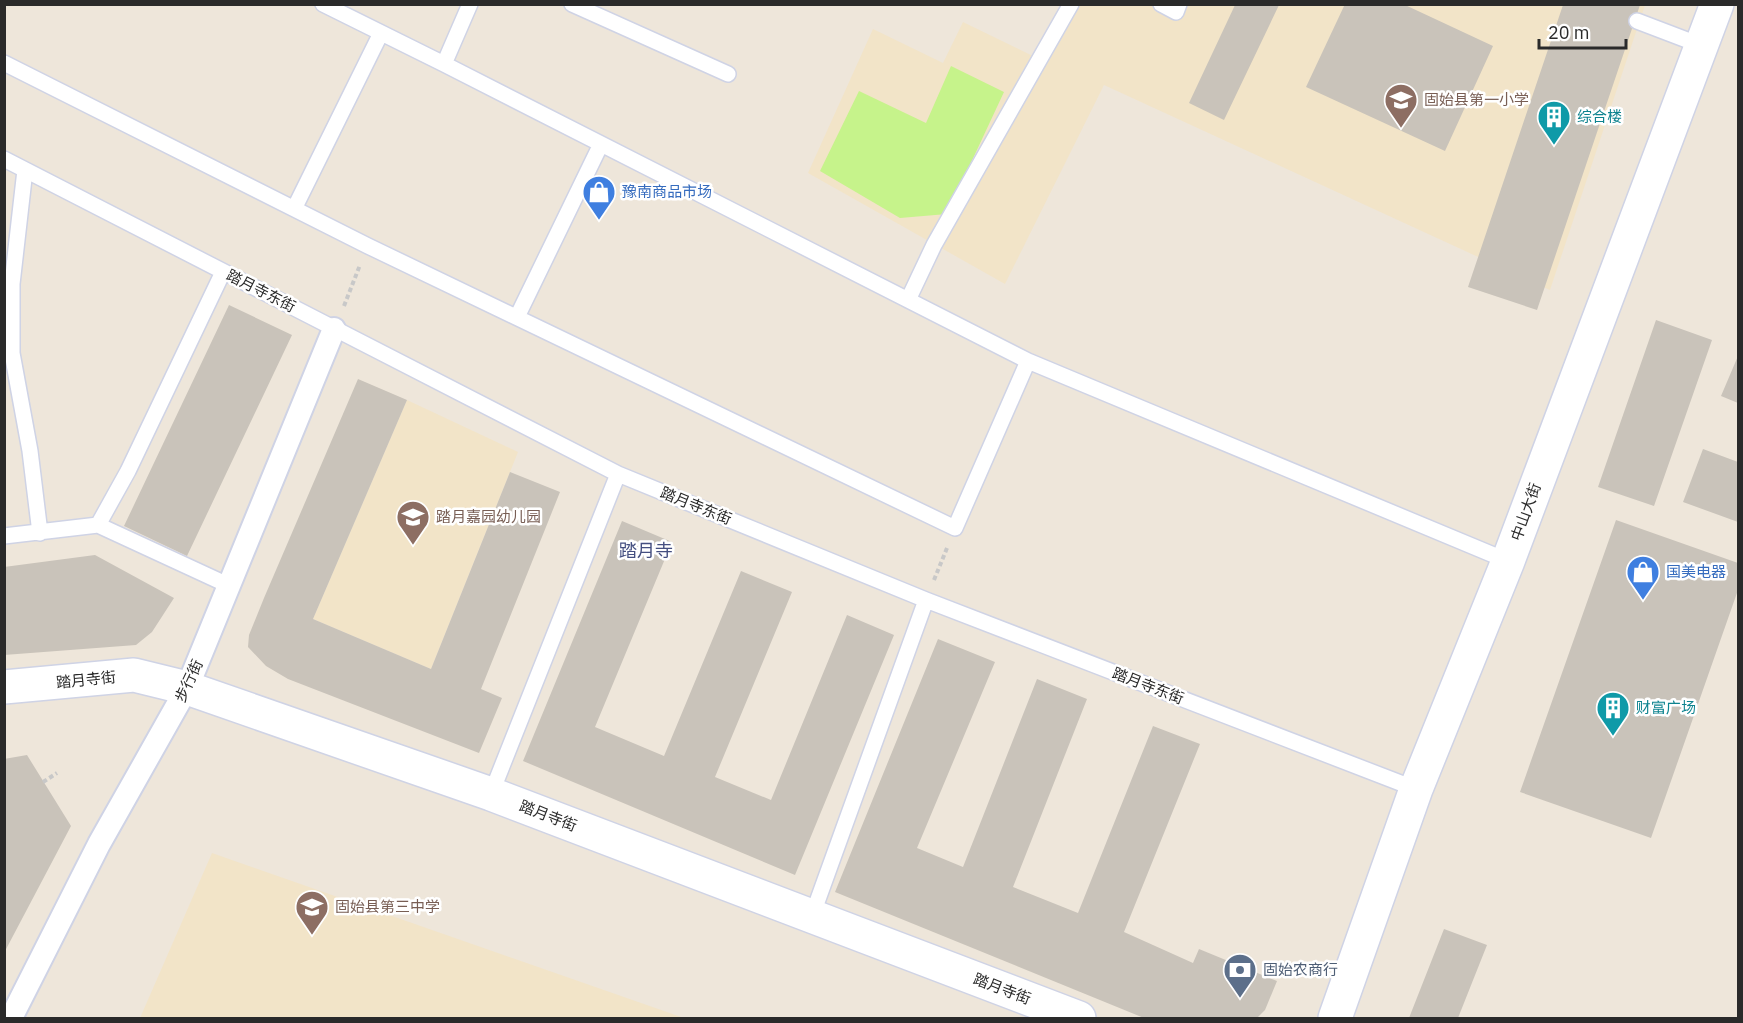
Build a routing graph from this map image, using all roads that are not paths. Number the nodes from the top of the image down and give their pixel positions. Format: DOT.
graph roads {
  1 [pos="323,4"];
  2 [pos="470,4"];
  3 [pos="572,4"];
  4 [pos="1071,4"];
  5 [pos="1161,4"];
  6 [pos="1179,4"];
  7 [pos="1717,4"];
  8 [pos="1637,21"];
  9 [pos="381,33"];
  10 [pos="1700,45"];
  11 [pos="4,63"];
  12 [pos="444,64"];
  13 [pos="728,74"];
  14 [pos="601,144"];
  15 [pos="4,159"];
  16 [pos="25,170"];
  17 [pos="294,207"];
  18 [pos="223,272"];
  19 [pos="8,283"];
  20 [pos="908,300"];
  21 [pos="518,317"];
  22 [pos="334,328"];
  23 [pos="1028,361"];
  24 [pos="618,474"];
  25 [pos="98,525"];
  26 [pos="40,533"];
  27 [pos="4,536"];
  28 [pos="1508,561"];
  29 [pos="230,586"];
  30 [pos="926,600"];
  31 [pos="4,687"];
  32 [pos="187,688"];
  33 [pos="1416,789"];
  34 [pos="491,794"];
  35 [pos="812,916"];
  36 [pos="11,1018"];
  37 [pos="1079,1018"];
  38 [pos="1335,1018"];
  1 -- 9 [label="lane"];
  2 -- 12 [label="lane"];
  3 -- 13 [label="lane"];
  4 -- 20 [label="lane"];
  5 -- 6 [label="lane"];
  7 -- 10 [label="street, 中山大街"];
  8 -- 10 [label="lane"];
  9 -- 12 [label="lane"];
  9 -- 17 [label="lane"];
  10 -- 28 [label="street, 中山大街"];
  11 -- 17 [label="lane"];
  12 -- 14 [label="lane"];
  14 -- 20 [label="lane"];
  14 -- 21 [label="lane"];
  15 -- 16 [label="lane, 踏月寺东街"];
  16 -- 18 [label="lane, 踏月寺东街"];
  16 -- 19 [label="lane"];
  17 -- 21 [label="lane"];
  18 -- 22 [label="lane, 踏月寺东街"];
  18 -- 25 [label="lane"];
  19 -- 26 [label="lane"];
  20 -- 23 [label="lane"];
  21 -- 23 [label="lane"];
  22 -- 24 [label="lane, 踏月寺东街"];
  22 -- 29 [label="street, 步行街"];
  23 -- 28 [label="lane"];
  24 -- 30 [label="lane, 踏月寺东街"];
  24 -- 34 [label="lane"];
  25 -- 26 [label="lane"];
  25 -- 29 [label="lane"];
  26 -- 27 [label="lane"];
  28 -- 33 [label="street, 中山大街"];
  29 -- 32 [label="street, 步行街"];
  30 -- 33 [label="lane, 踏月寺东街"];
  30 -- 35 [label="lane"];
  31 -- 32 [label="street, 踏月寺街"];
  32 -- 34 [label="street, 踏月寺街"];
  32 -- 36 [label="street, 步行街"];
  33 -- 38 [label="street, 中山大街"];
  34 -- 35 [label="street, 踏月寺街"];
  35 -- 37 [label="street, 踏月寺街"];
}
